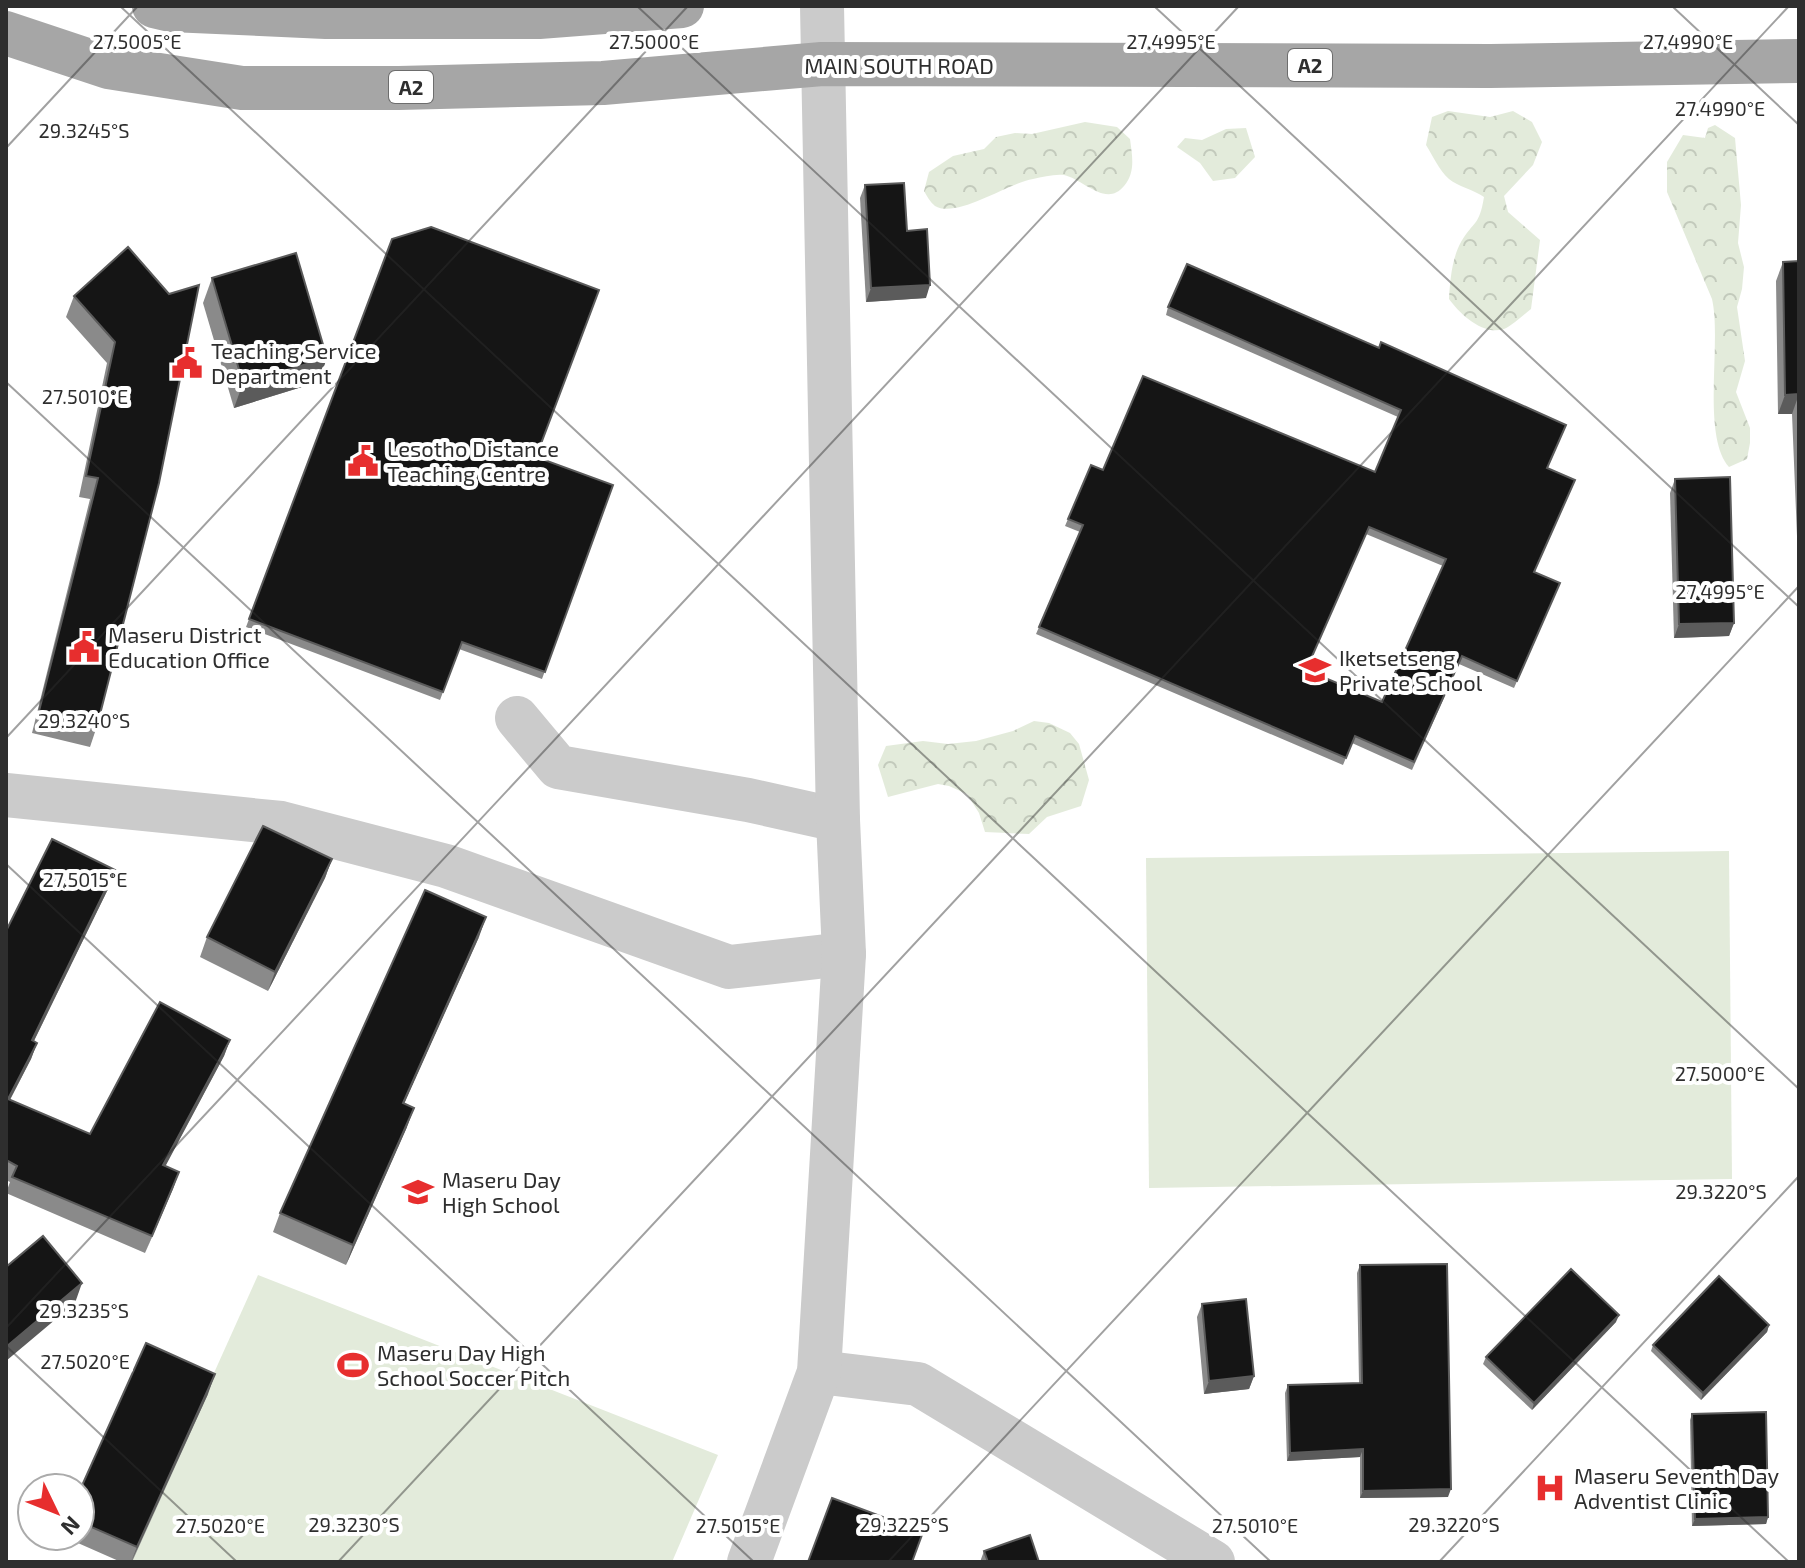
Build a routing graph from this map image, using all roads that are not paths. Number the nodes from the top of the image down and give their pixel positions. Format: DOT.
graph roads {
  1 [pos="154,6"];
  2 [pos="682,6"];
  3 [pos="822,6"];
  4 [pos="6,33"];
  5 [pos="6,42"];
  6 [pos="1799,61"];
  7 [pos="822,64"];
  8 [pos="517,718"];
  9 [pos="6,795"];
  10 [pos="838,820"];
  11 [pos="844,954"];
  12 [pos="819,1372"];
  13 [pos="749,1562"];
  14 [pos="1213,1562"];
  1 -- 2 [label="main road"];
  3 -- 7 [label="street"];
  4 -- 5 [label="street"];
  4 -- 7 [label="main road, MAIN SOUTH ROAD / A2"];
  6 -- 7 [label="main road, MAIN SOUTH ROAD / A2"];
  7 -- 10 [label="street"];
  8 -- 10 [label="street"];
  9 -- 11 [label="street"];
  10 -- 11 [label="street"];
  11 -- 12 [label="street"];
  12 -- 13 [label="street"];
  12 -- 14 [label="street"];
}
